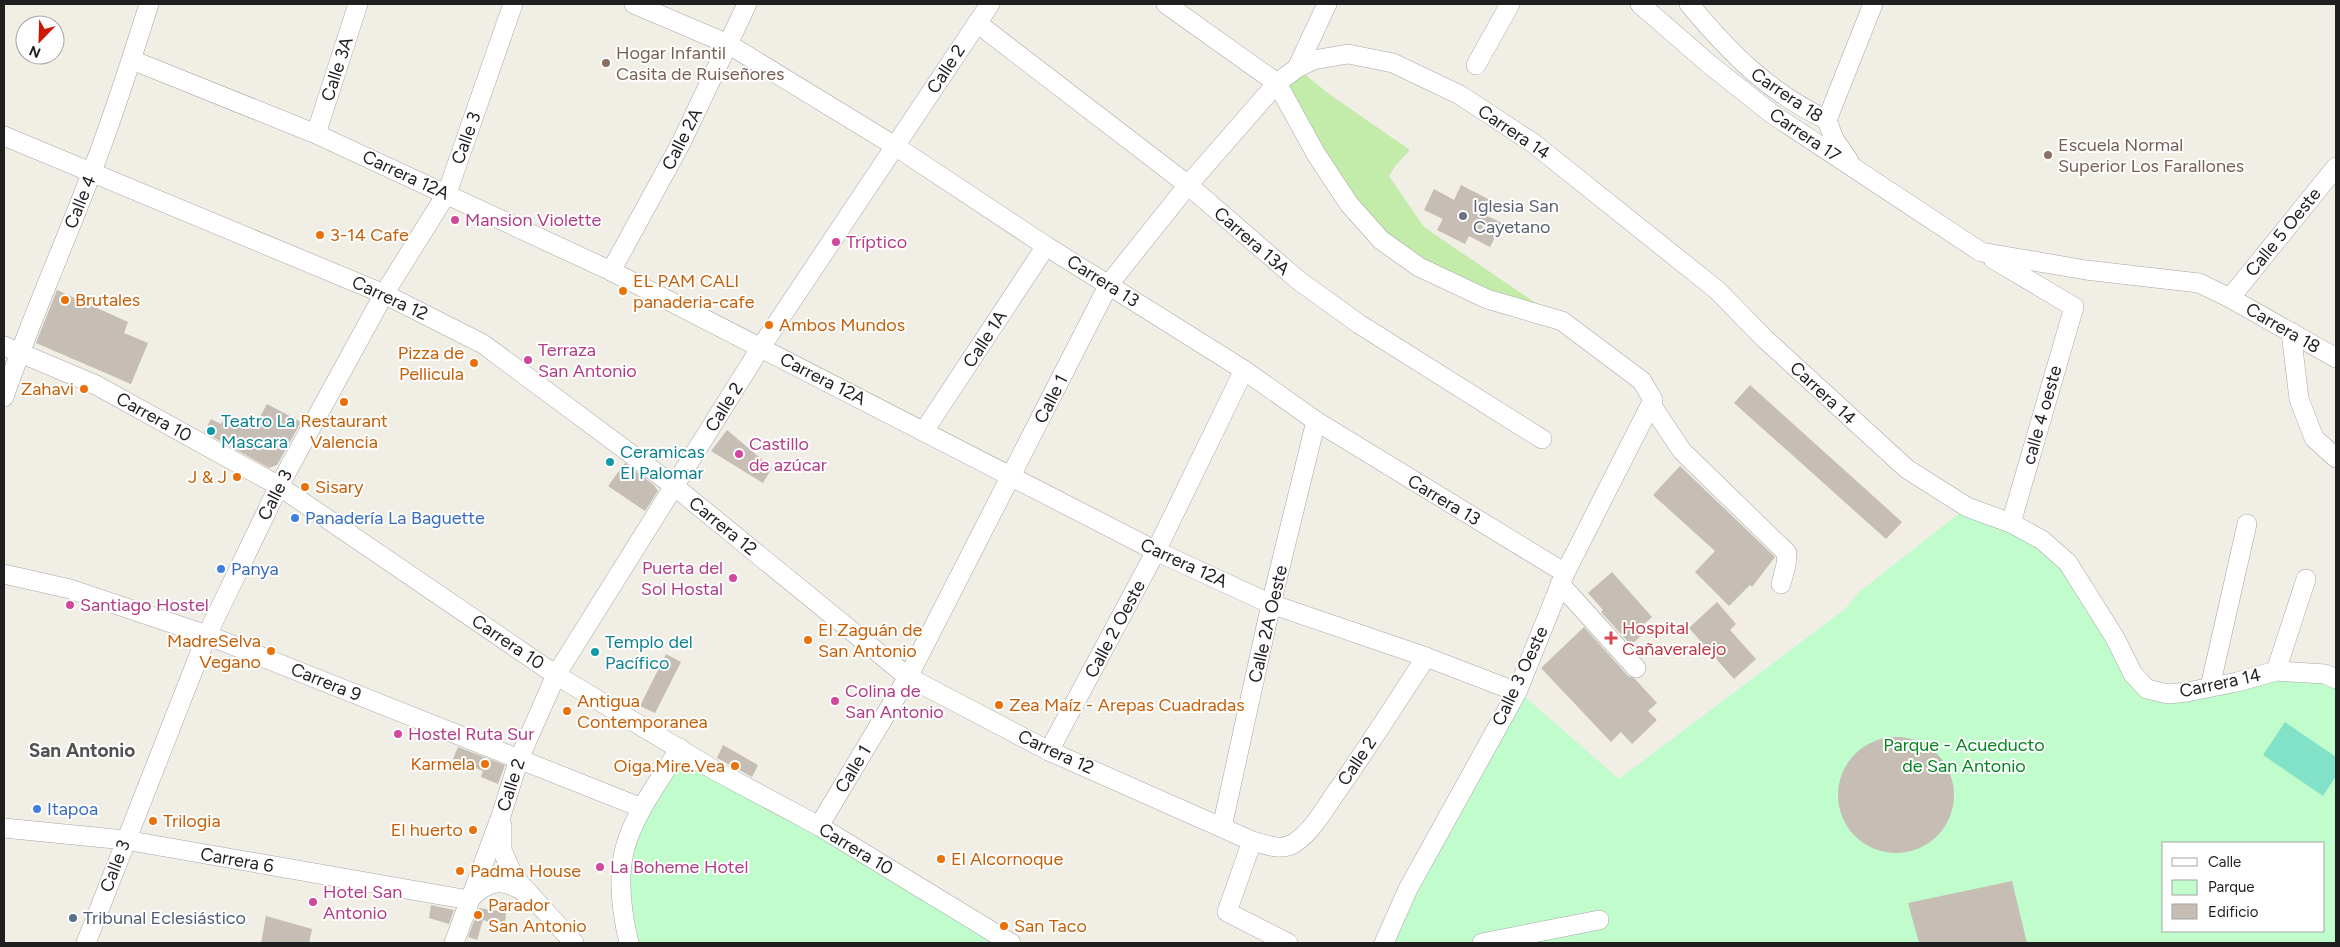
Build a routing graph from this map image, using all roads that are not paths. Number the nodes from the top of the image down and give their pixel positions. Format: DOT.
graph roads {
  1 [pos="148,4"];
  2 [pos="358,4"];
  3 [pos="513,4"];
  4 [pos="634,4"];
  5 [pos="747,4"];
  6 [pos="990,4"];
  7 [pos="1166,4"];
  8 [pos="1327,4"];
  9 [pos="1510,4"];
  10 [pos="1640,4"];
  11 [pos="1689,4"];
  12 [pos="1873,4"];
  13 [pos="977,23"];
  14 [pos="728,44"];
  15 [pos="132,60"];
  16 [pos="1476,65"];
  17 [pos="1297,68"];
  18 [pos="1277,83"];
  19 [pos="1827,120"];
  20 [pos="316,134"];
  21 [pos="4,136"];
  22 [pos="895,146"];
  23 [pos="2336,167"];
  24 [pos="1855,170"];
  25 [pos="92,173"];
  26 [pos="1188,186"];
  27 [pos="447,193"];
  28 [pos="1046,246"];
  29 [pos="1981,252"];
  30 [pos="611,270"];
  31 [pos="1109,284"];
  32 [pos="384,294"];
  33 [pos="2230,298"];
  34 [pos="2074,306"];
  35 [pos="2290,332"];
  36 [pos="761,347"];
  37 [pos="11,349"];
  38 [pos="2336,358"];
  39 [pos="1244,370"];
  40 [pos="4,397"];
  41 [pos="1652,406"];
  42 [pos="1316,422"];
  43 [pos="924,431"];
  44 [pos="1542,439"];
  45 [pos="2336,458"];
  46 [pos="1012,475"];
  47 [pos="279,486"];
  48 [pos="674,486"];
  49 [pos="2011,522"];
  50 [pos="2248,524"];
  51 [pos="1156,551"];
  52 [pos="4,574"];
  53 [pos="1563,579"];
  54 [pos="2306,579"];
  55 [pos="1781,584"];
  56 [pos="1272,604"];
  57 [pos="207,635"];
  58 [pos="1426,657"];
  59 [pos="1636,668"];
  60 [pos="2276,671"];
  61 [pos="556,675"];
  62 [pos="908,677"];
  63 [pos="2336,679"];
  64 [pos="2210,687"];
  65 [pos="1517,692"];
  66 [pos="680,748"];
  67 [pos="1049,751"];
  68 [pos="519,759"];
  69 [pos="642,808"];
  70 [pos="501,816"];
  71 [pos="819,826"];
  72 [pos="1222,827"];
  73 [pos="4,828"];
  74 [pos="125,840"];
  75 [pos="1252,841"];
  76 [pos="1274,848"];
  77 [pos="526,893"];
  78 [pos="469,900"];
  79 [pos="1599,920"];
  80 [pos="86,943"];
  81 [pos="454,943"];
  82 [pos="574,943"];
  83 [pos="629,943"];
  84 [pos="1011,943"];
  85 [pos="1288,943"];
  86 [pos="1384,943"];
  87 [pos="1482,943"];
  1 -- 15 [label="street, Calle 4"];
  2 -- 20 [label="street, Calle 3A"];
  3 -- 27 [label="street, Calle 3"];
  4 -- 14 [label="street, Carrera 13"];
  5 -- 14 [label="street, Calle 2A"];
  6 -- 13 [label="street, Calle 2"];
  7 -- 18 [label="street"];
  8 -- 17 [label="street, Calle 1"];
  9 -- 16 [label="street"];
  10 -- 24 [label="street, Carrera 17"];
  11 -- 19 [label="street, Carrera 18"];
  12 -- 19 [label="street"];
  13 -- 22 [label="street, Calle 2"];
  13 -- 26 [label="street, Carrera 13A"];
  14 -- 22 [label="street, Carrera 13"];
  14 -- 30 [label="street, Calle 2A"];
  15 -- 20 [label="street, Carrera 12A"];
  15 -- 25 [label="street, Calle 4"];
  17 -- 18 [label="street, Calle 1"];
  17 -- 49 [label="street, Carrera 14"];
  18 -- 26 [label="street, Calle 1"];
  18 -- 41 [label="street"];
  19 -- 24 [label="street, Carrera 18"];
  20 -- 27 [label="street, Carrera 12A"];
  21 -- 25 [label="street, Carrera 12"];
  22 -- 28 [label="street, Carrera 13"];
  22 -- 36 [label="street, Calle 2"];
  23 -- 33 [label="street, Calle 5 Oeste"];
  24 -- 29 [label="street, Carrera 17"];
  25 -- 32 [label="street, Carrera 12"];
  25 -- 37 [label="street, Calle 4"];
  26 -- 31 [label="street, Calle 1"];
  26 -- 44 [label="street, Carrera 13A"];
  27 -- 30 [label="street, Carrera 12A"];
  27 -- 32 [label="street, Calle 3"];
  28 -- 31 [label="street, Carrera 13"];
  28 -- 43 [label="street, Calle 1A"];
  29 -- 33 [label="street, Carrera 17"];
  29 -- 34 [label="street, Carrera 17"];
  30 -- 36 [label="street, Carrera 12A"];
  31 -- 39 [label="street, Carrera 13"];
  31 -- 46 [label="street, Calle 1"];
  32 -- 47 [label="street, Calle 3"];
  32 -- 48 [label="street, Carrera 12"];
  33 -- 35 [label="street, Carrera 18"];
  34 -- 49 [label="street, calle 4 oeste"];
  35 -- 38 [label="street, Carrera 18"];
  35 -- 45 [label="street"];
  36 -- 43 [label="street, Carrera 12A"];
  36 -- 48 [label="street, Calle 2"];
  37 -- 40 [label="street, Calle 4"];
  37 -- 47 [label="street, Carrera 10"];
  39 -- 42 [label="street, Carrera 13"];
  39 -- 51 [label="street, Calle 2 Oeste"];
  41 -- 53 [label="street, Calle 3 Oeste"];
  41 -- 55 [label="street"];
  42 -- 53 [label="street, Carrera 13"];
  42 -- 56 [label="street, Calle 2A Oeste"];
  43 -- 46 [label="street, Carrera 12A"];
  46 -- 51 [label="street, Carrera 12A"];
  46 -- 62 [label="street, Calle 1"];
  47 -- 57 [label="street, Calle 3"];
  47 -- 61 [label="street, Carrera 10"];
  48 -- 61 [label="street, Calle 2"];
  48 -- 62 [label="street, Carrera 12"];
  49 -- 64 [label="street, Carrera 14"];
  50 -- 64 [label="street"];
  51 -- 56 [label="street, Carrera 12A"];
  51 -- 67 [label="street, Calle 2 Oeste"];
  52 -- 57 [label="street, Carrera 9"];
  53 -- 59 [label="street, Carrera 13"];
  53 -- 65 [label="street, Calle 3 Oeste"];
  54 -- 60 [label="street"];
  56 -- 58 [label="street, Carrera 12A"];
  56 -- 72 [label="street, Calle 2A Oeste"];
  57 -- 68 [label="street, Carrera 9"];
  57 -- 74 [label="street, Calle 3"];
  58 -- 65 [label="street, Carrera 12A"];
  58 -- 76 [label="street, Calle 2"];
  60 -- 63 [label="street, Carrera 14"];
  60 -- 64 [label="street, Carrera 14"];
  61 -- 66 [label="street, Carrera 10"];
  61 -- 68 [label="street, Calle 2"];
  62 -- 67 [label="street, Carrera 12"];
  62 -- 71 [label="street, Calle 1"];
  65 -- 86 [label="street, Calle 3 Oeste"];
  66 -- 69 [label="street"];
  66 -- 71 [label="street, Carrera 10"];
  67 -- 72 [label="street, Carrera 12"];
  68 -- 69 [label="street, Carrera 9"];
  68 -- 70 [label="street, Calle 2"];
  69 -- 83 [label="street"];
  70 -- 77 [label="street"];
  70 -- 78 [label="street, Calle 2"];
  71 -- 84 [label="street, Carrera 10"];
  72 -- 75 [label="street, Carrera 12"];
  73 -- 74 [label="street, Carrera 6"];
  74 -- 78 [label="street, Carrera 6"];
  74 -- 80 [label="street, Calle 3"];
  75 -- 76 [label="street, Carrera 12"];
  75 -- 85 [label="street"];
  77 -- 78 [label="street"];
  77 -- 82 [label="street"];
  78 -- 81 [label="street, Calle 2"];
  79 -- 87 [label="street"];
}
